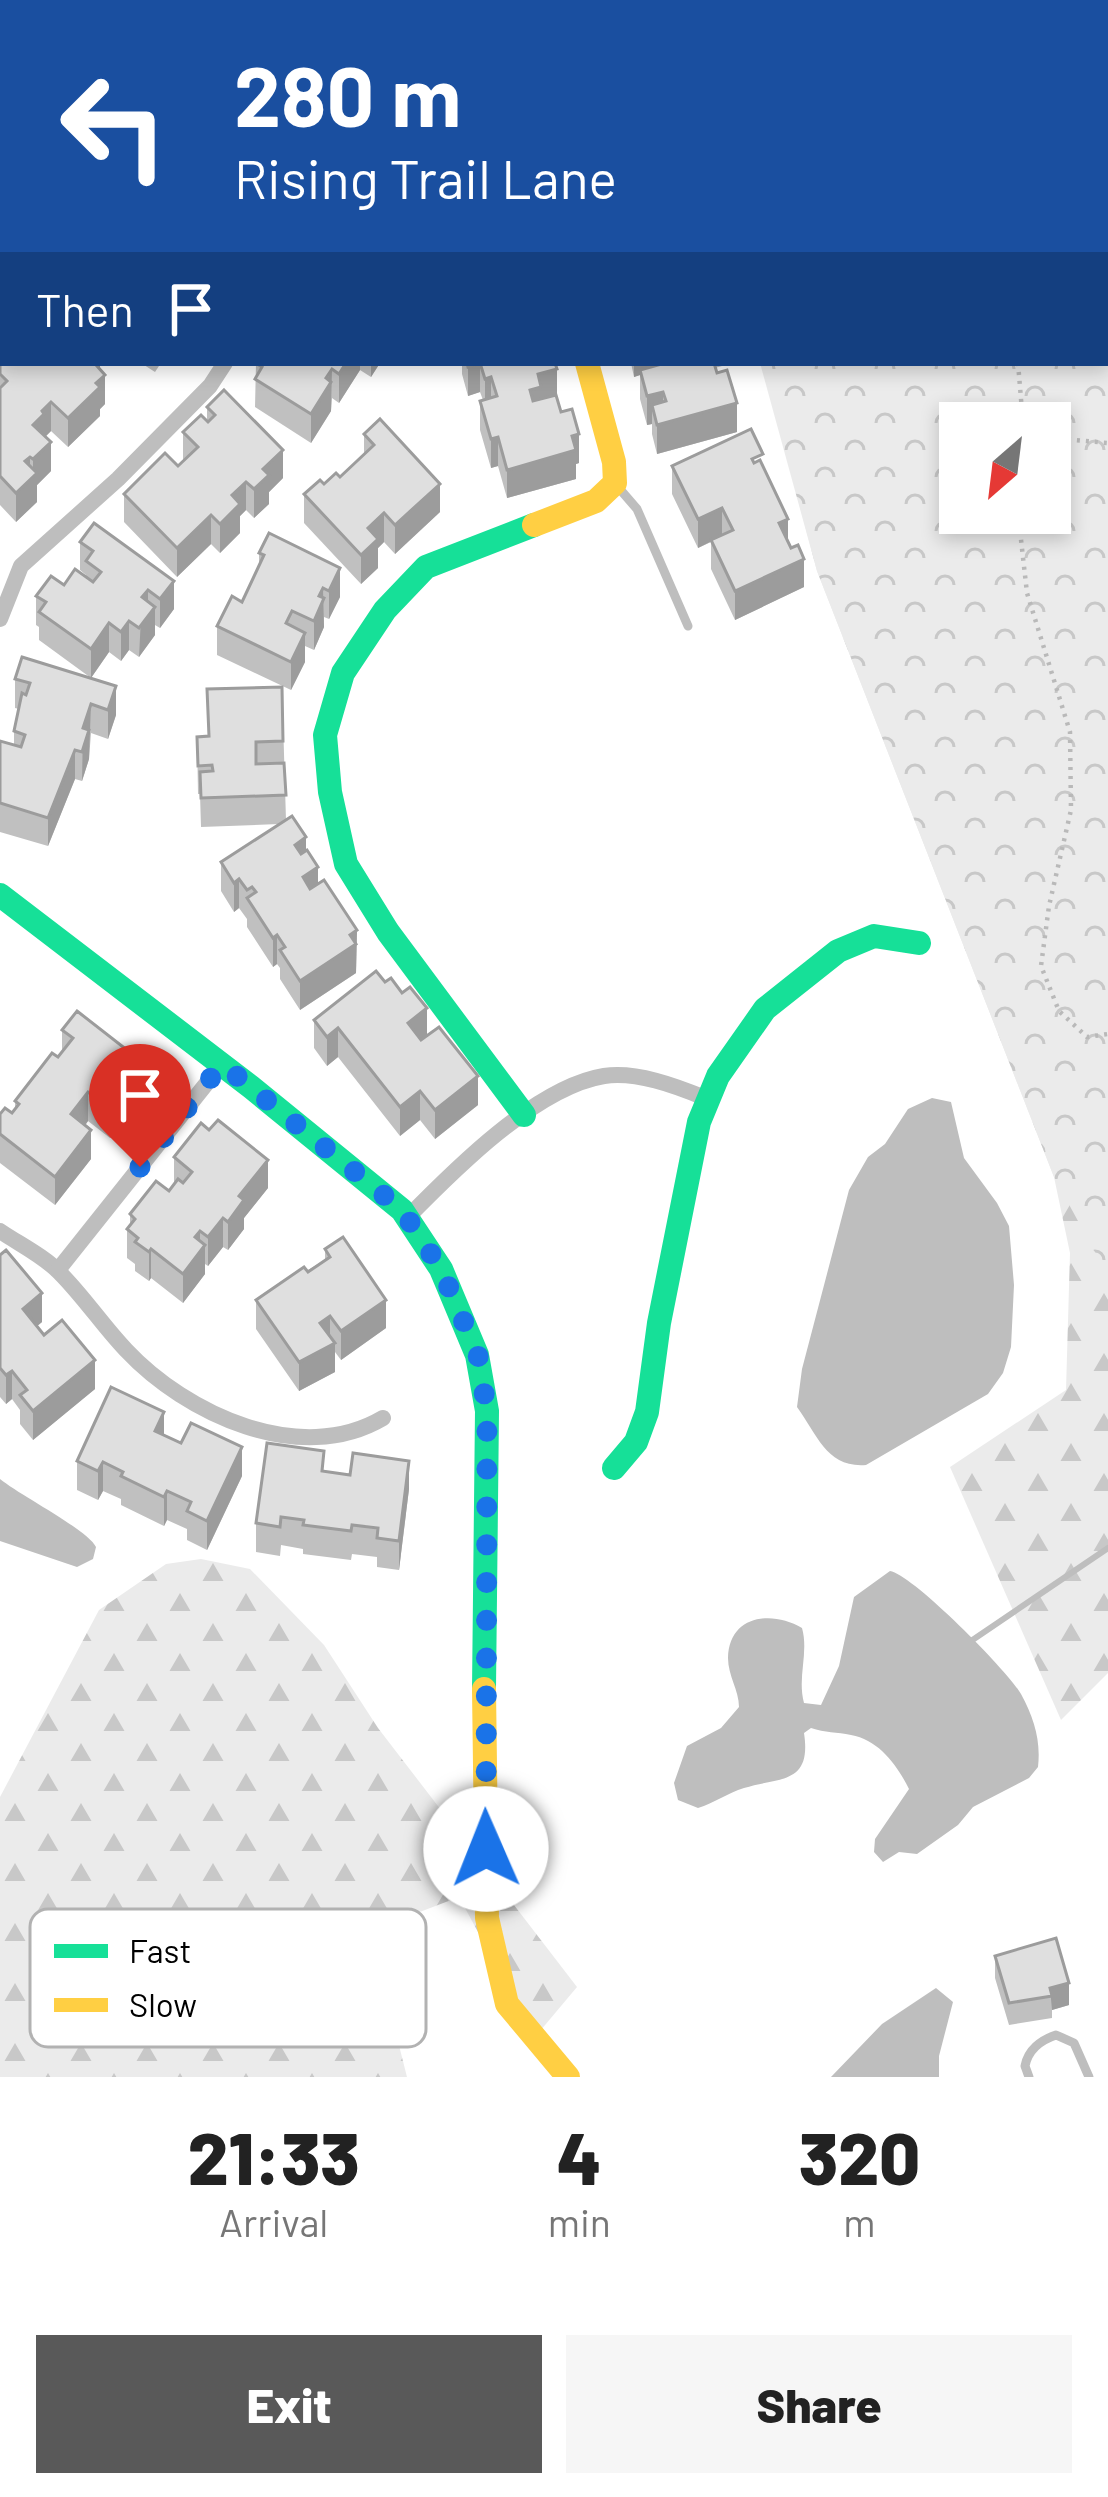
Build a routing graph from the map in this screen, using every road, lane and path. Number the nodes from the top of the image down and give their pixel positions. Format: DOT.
graph roads {
  1 [pos="223,366"];
  2 [pos="588,366"];
  3 [pos="1018,366"];
  4 [pos="1021,402"];
  5 [pos="1071,440"];
  6 [pos="1108,443"];
  7 [pos="615,483"];
  8 [pos="1020,534"];
  9 [pos="0,619"];
  10 [pos="688,626"];
  11 [pos="0,896"];
  12 [pos="919,943"];
  13 [pos="1108,1034"];
  14 [pos="222,1064"];
  15 [pos="705,1098"];
  16 [pos="524,1115"];
  17 [pos="407,1218"];
  18 [pos="0,1231"];
  19 [pos="58,1270"];
  20 [pos="383,1418"];
  21 [pos="614,1468"];
  22 [pos="568,2077"];
  23 [pos="1029,2077"];
  24 [pos="1089,2077"];
  1 -- 9 [label="street"];
  2 -- 7 [label="street"];
  3 -- 4 [label="path"];
  5 -- 6 [label="path"];
  7 -- 10 [label="lane"];
  7 -- 16 [label="street"];
  8 -- 13 [label="path"];
  11 -- 14 [label="street"];
  12 -- 15 [label="street"];
  14 -- 17 [label="street"];
  14 -- 19 [label="street"];
  15 -- 16 [label="street"];
  15 -- 21 [label="street"];
  16 -- 17 [label="street"];
  17 -- 22 [label="street"];
  18 -- 19 [label="street"];
  19 -- 20 [label="street"];
  23 -- 24 [label="lane"];
}
